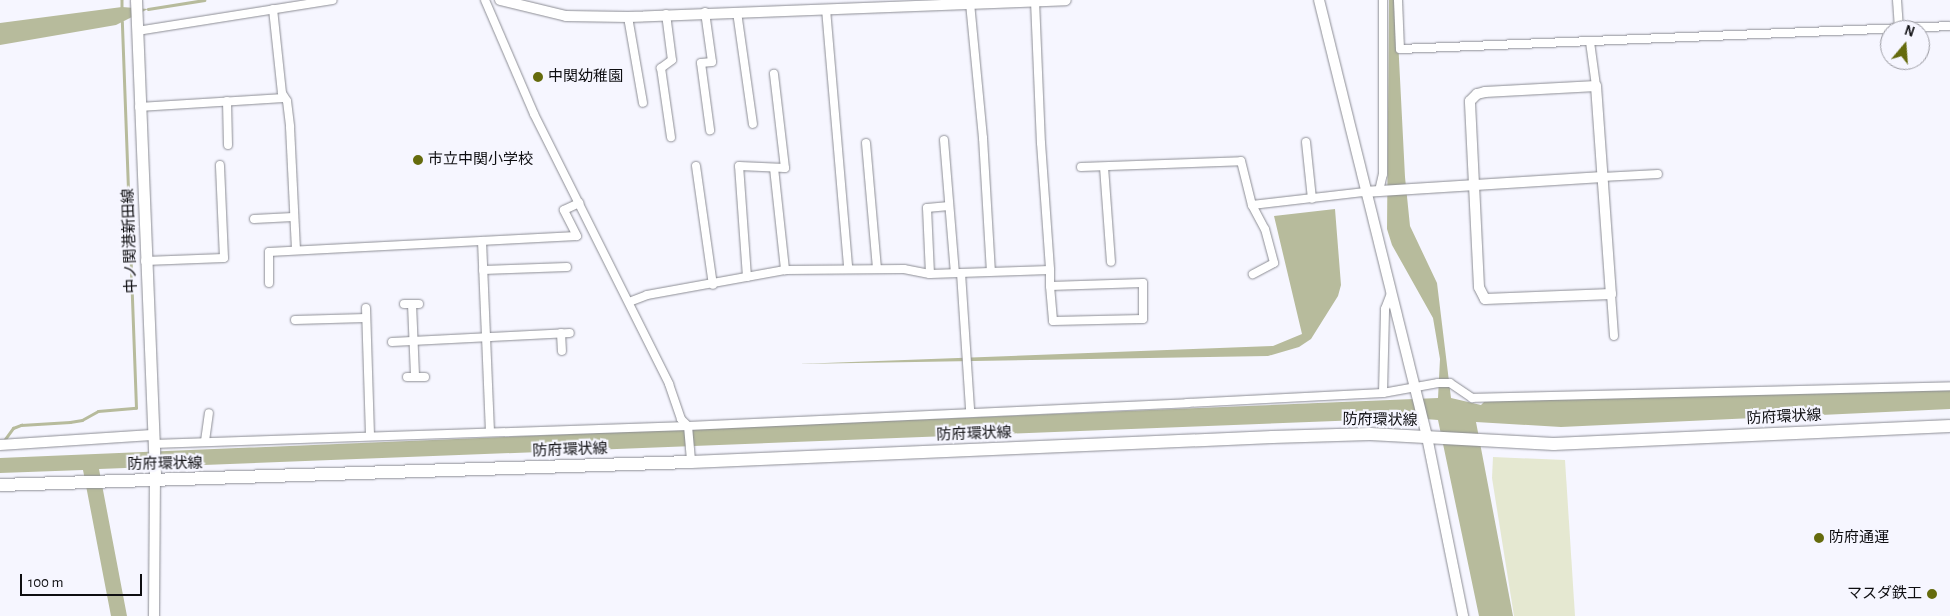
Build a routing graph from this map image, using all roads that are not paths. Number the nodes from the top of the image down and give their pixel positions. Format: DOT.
graph roads {
  1 [pos="136,0"];
  2 [pos="334,0"];
  3 [pos="485,0"];
  4 [pos="500,0"];
  5 [pos="1066,0"];
  6 [pos="1319,0"];
  7 [pos="1383,0"];
  8 [pos="1398,0"];
  9 [pos="1897,0"];
  10 [pos="1035,1"];
  11 [pos="970,3"];
  12 [pos="273,9"];
  13 [pos="826,9"];
  14 [pos="705,12"];
  15 [pos="738,12"];
  16 [pos="666,14"];
  17 [pos="628,17"];
  18 [pos="1898,20"];
  19 [pos="1950,26"];
  20 [pos="1930,27"];
  21 [pos="1880,29"];
  22 [pos="137,31"];
  23 [pos="1590,42"];
  24 [pos="774,74"];
  25 [pos="1596,86"];
  26 [pos="284,98"];
  27 [pos="227,101"];
  28 [pos="643,103"];
  29 [pos="139,107"];
  30 [pos="752,124"];
  31 [pos="710,130"];
  32 [pos="671,137"];
  33 [pos="944,140"];
  34 [pos="866,142"];
  35 [pos="1306,142"];
  36 [pos="228,145"];
  37 [pos="220,165"];
  38 [pos="696,166"];
  39 [pos="1081,167"];
  40 [pos="1104,167"];
  41 [pos="774,168"];
  42 [pos="1658,174"];
  43 [pos="1602,177"];
  44 [pos="1473,186"];
  45 [pos="1381,191"];
  46 [pos="1366,192"];
  47 [pos="1312,199"];
  48 [pos="580,203"];
  49 [pos="1252,205"];
  50 [pos="949,206"];
  51 [pos="293,217"];
  52 [pos="254,219"];
  53 [pos="482,241"];
  54 [pos="296,250"];
  55 [pos="145,261"];
  56 [pos="1111,262"];
  57 [pos="567,266"];
  58 [pos="848,268"];
  59 [pos="877,269"];
  60 [pos="483,270"];
  61 [pos="784,270"];
  62 [pos="1050,270"];
  63 [pos="991,271"];
  64 [pos="958,273"];
  65 [pos="930,274"];
  66 [pos="1253,274"];
  67 [pos="747,276"];
  68 [pos="269,283"];
  69 [pos="713,285"];
  70 [pos="1050,286"];
  71 [pos="1391,293"];
  72 [pos="1611,294"];
  73 [pos="629,302"];
  74 [pos="412,304"];
  75 [pos="366,308"];
  76 [pos="366,318"];
  77 [pos="295,320"];
  78 [pos="561,333"];
  79 [pos="570,333"];
  80 [pos="485,336"];
  81 [pos="1614,336"];
  82 [pos="412,340"];
  83 [pos="392,342"];
  84 [pos="562,351"];
  85 [pos="425,376"];
  86 [pos="1950,386"];
  87 [pos="1415,388"];
  88 [pos="1383,393"];
  89 [pos="970,410"];
  90 [pos="210,413"];
  91 [pos="688,426"];
  92 [pos="1950,426"];
  93 [pos="490,431"];
  94 [pos="370,436"];
  95 [pos="1433,437"];
  96 [pos="205,441"];
  97 [pos="152,443"];
  98 [pos="0,446"];
  99 [pos="690,458"];
  100 [pos="155,481"];
  101 [pos="0,485"];
  102 [pos="154,616"];
  103 [pos="1463,616"];
  1 -- 22 [label="main road, 中ノ関港新田線"];
  2 -- 12 [label="street"];
  3 -- 48 [label="street"];
  4 -- 17 [label="street"];
  5 -- 10 [label="street"];
  6 -- 46 [label="street"];
  7 -- 45 [label="street"];
  8 -- 23 [label="street"];
  9 -- 18 [label="street"];
  10 -- 11 [label="street"];
  10 -- 62 [label="street"];
  11 -- 13 [label="street"];
  11 -- 63 [label="street"];
  12 -- 22 [label="street"];
  12 -- 26 [label="street"];
  13 -- 15 [label="street"];
  13 -- 58 [label="street"];
  14 -- 15 [label="street"];
  14 -- 16 [label="street"];
  14 -- 31 [label="street"];
  15 -- 30 [label="street"];
  16 -- 17 [label="street"];
  16 -- 32 [label="street"];
  17 -- 28 [label="street"];
  19 -- 20 [label="street"];
  21 -- 23 [label="street"];
  22 -- 29 [label="main road, 中ノ関港新田線"];
  23 -- 25 [label="street"];
  24 -- 41 [label="street"];
  25 -- 43 [label="street"];
  25 -- 44 [label="street"];
  26 -- 27 [label="street"];
  26 -- 51 [label="street"];
  27 -- 29 [label="street"];
  27 -- 36 [label="street"];
  29 -- 55 [label="main road, 中ノ関港新田線"];
  33 -- 50 [label="street"];
  34 -- 59 [label="street"];
  35 -- 47 [label="street"];
  37 -- 55 [label="street"];
  38 -- 69 [label="street"];
  39 -- 40 [label="street"];
  40 -- 49 [label="street"];
  40 -- 56 [label="street"];
  41 -- 61 [label="street"];
  41 -- 67 [label="street"];
  42 -- 43 [label="street"];
  43 -- 44 [label="street"];
  43 -- 72 [label="street"];
  44 -- 45 [label="street"];
  44 -- 72 [label="street"];
  45 -- 46 [label="street"];
  46 -- 47 [label="street"];
  46 -- 71 [label="street"];
  47 -- 49 [label="street"];
  48 -- 53 [label="street"];
  48 -- 73 [label="street"];
  49 -- 66 [label="street"];
  50 -- 64 [label="street"];
  50 -- 65 [label="street"];
  51 -- 52 [label="street"];
  51 -- 54 [label="street"];
  53 -- 54 [label="street"];
  53 -- 60 [label="street"];
  54 -- 68 [label="street"];
  55 -- 97 [label="main road, 中ノ関港新田線"];
  57 -- 60 [label="street"];
  58 -- 59 [label="street"];
  58 -- 61 [label="street"];
  59 -- 65 [label="street"];
  60 -- 80 [label="street"];
  61 -- 67 [label="street"];
  62 -- 63 [label="street"];
  62 -- 70 [label="street"];
  63 -- 64 [label="street"];
  64 -- 65 [label="street"];
  64 -- 89 [label="street"];
  67 -- 69 [label="street"];
  69 -- 73 [label="street"];
  70 -- 70 [label="street"];
  71 -- 87 [label="street"];
  71 -- 88 [label="street"];
  72 -- 81 [label="street"];
  73 -- 91 [label="street"];
  74 -- 82 [label="street"];
  75 -- 76 [label="street"];
  76 -- 77 [label="street"];
  76 -- 94 [label="street"];
  78 -- 79 [label="street"];
  78 -- 80 [label="street"];
  78 -- 84 [label="street"];
  80 -- 82 [label="street"];
  80 -- 93 [label="street"];
  82 -- 83 [label="street"];
  82 -- 85 [label="street"];
  86 -- 87 [label="street"];
  87 -- 88 [label="street"];
  87 -- 95 [label="street"];
  88 -- 89 [label="street"];
  89 -- 91 [label="street"];
  90 -- 96 [label="street"];
  91 -- 93 [label="street"];
  91 -- 99 [label="street"];
  92 -- 95 [label="main road, 防府環状線"];
  93 -- 94 [label="street"];
  94 -- 96 [label="street"];
  95 -- 99 [label="main road, 防府環状線"];
  95 -- 103 [label="street"];
  96 -- 97 [label="street"];
  97 -- 98 [label="street"];
  97 -- 100 [label="main road, 中ノ関港新田線"];
  99 -- 100 [label="main road, 防府環状線"];
  100 -- 101 [label="main road, 防府環状線"];
  100 -- 102 [label="street"];
}
